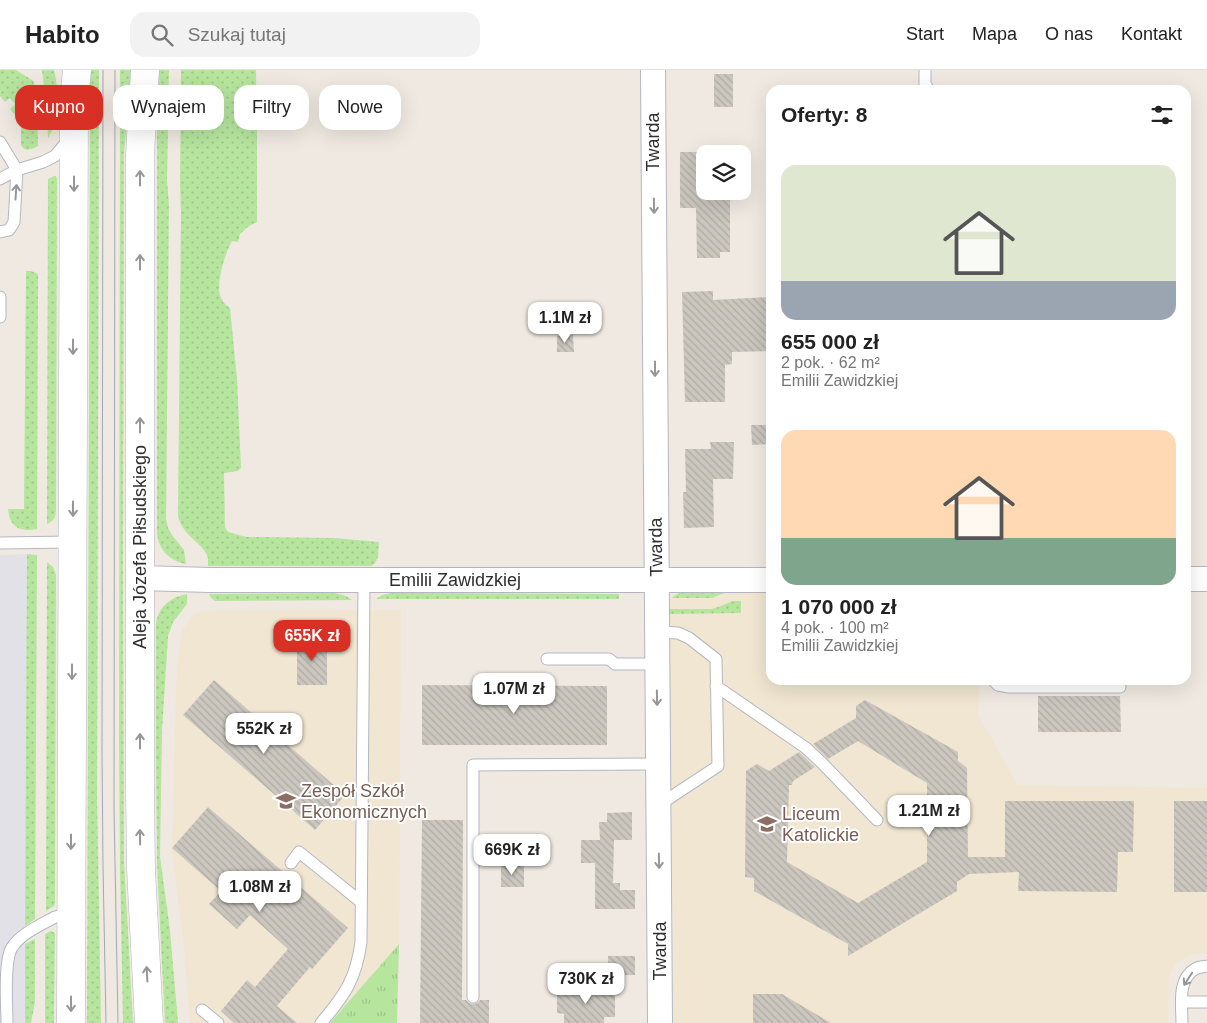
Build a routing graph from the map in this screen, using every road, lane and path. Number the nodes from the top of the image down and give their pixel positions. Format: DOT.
graph roads {
  1 [pos="67,70"];
  2 [pos="76,70"];
  3 [pos="145,70"];
  4 [pos="653,70"];
  5 [pos="925,70"];
  6 [pos="71,85"];
  7 [pos="75,85"];
  8 [pos="926,85"];
  9 [pos="74,133"];
  10 [pos="0,142"];
  11 [pos="17,170"];
  12 [pos="0,180"];
  13 [pos="0,232"];
  14 [pos="0,297"];
  15 [pos="0,317"];
  16 [pos="73,542"];
  17 [pos="0,543"];
  18 [pos="140,578"];
  19 [pos="1191,579"];
  20 [pos="1207,579"];
  21 [pos="364,580"];
  22 [pos="657,580"];
  23 [pos="766,580"];
  24 [pos="657,632"];
  25 [pos="547,659"];
  26 [pos="657,664"];
  27 [pos="998,685"];
  28 [pos="716,686"];
  29 [pos="1120,687"];
  30 [pos="658,764"];
  31 [pos="658,805"];
  32 [pos="877,820"];
  33 [pos="291,863"];
  34 [pos="361,902"];
  35 [pos="71,915"];
  36 [pos="1207,966"];
  37 [pos="473,998"];
  38 [pos="1182,1002"];
  39 [pos="1207,1002"];
  40 [pos="202,1010"];
  41 [pos="7,1023"];
  42 [pos="71,1023"];
  43 [pos="149,1023"];
  44 [pos="218,1023"];
  45 [pos="321,1023"];
  46 [pos="660,1023"];
  47 [pos="1182,1023"];
  1 -- 6 [label="street"];
  2 -- 7 [label="street"];
  18 -- 3 [label="street, Aleja Józefa Piłsudskiego, one-way"];
  4 -- 22 [label="street, Twarda, one-way"];
  5 -- 8 [label="lane"];
  9 -- 11 [label="lane"];
  9 -- 16 [label="street, one-way"];
  10 -- 11 [label="lane"];
  11 -- 12 [label="lane"];
  13 -- 11 [label="lane, one-way"];
  14 -- 15 [label="lane"];
  16 -- 17 [label="lane"];
  16 -- 35 [label="street, one-way"];
  18 -- 21 [label="street, Emilii Zawidzkiej"];
  43 -- 18 [label="street, Aleja Józefa Piłsudskiego, one-way"];
  19 -- 20 [label="street"];
  21 -- 22 [label="street, Emilii Zawidzkiej"];
  21 -- 34 [label="lane"];
  22 -- 23 [label="street, Emilii Zawidzkiej"];
  22 -- 24 [label="street, Twarda"];
  24 -- 26 [label="street, Twarda"];
  24 -- 28 [label="lane"];
  25 -- 26 [label="lane"];
  26 -- 30 [label="street, Twarda, one-way"];
  27 -- 29 [label="lane"];
  28 -- 31 [label="lane"];
  28 -- 32 [label="lane"];
  30 -- 31 [label="street, Twarda"];
  30 -- 37 [label="lane"];
  31 -- 46 [label="street, Twarda, one-way"];
  33 -- 34 [label="lane"];
  34 -- 45 [label="lane"];
  35 -- 41 [label="lane"];
  35 -- 42 [label="street, one-way"];
  36 -- 38 [label="lane, one-way"];
  38 -- 39 [label="lane"];
  38 -- 47 [label="lane"];
  40 -- 44 [label="lane"];
}
